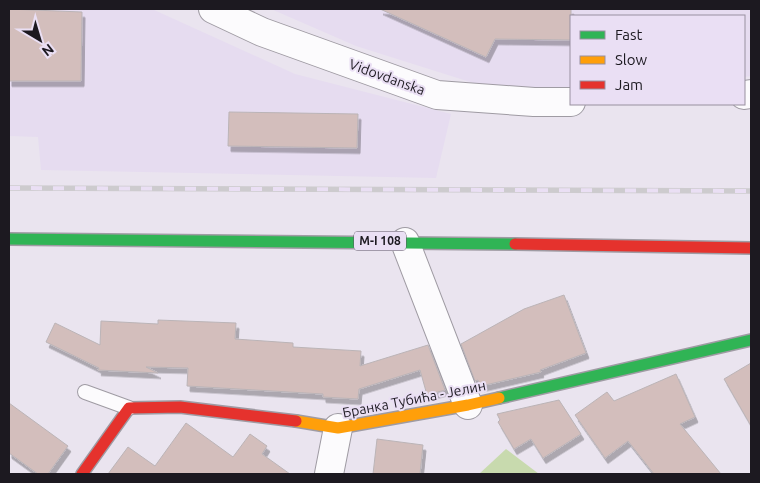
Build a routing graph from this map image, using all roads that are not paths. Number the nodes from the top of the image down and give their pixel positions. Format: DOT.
graph roads {
  1 [pos="213,9"];
  2 [pos="570,102"];
  3 [pos="9,239"];
  4 [pos="405,242"];
  5 [pos="751,248"];
  6 [pos="751,340"];
  7 [pos="85,392"];
  8 [pos="468,405"];
  9 [pos="129,408"];
  10 [pos="338,428"];
  11 [pos="82,474"];
  12 [pos="329,474"];
  1 -- 2 [label="street, Vidovdanska"];
  3 -- 4 [label="main road, M-I 108"];
  4 -- 5 [label="main road, M-I 108"];
  4 -- 8 [label="street"];
  6 -- 8 [label="main road, Бранка Тубића - Јелин"];
  7 -- 9 [label="lane"];
  8 -- 10 [label="main road, Бранка Тубића - Јелин"];
  9 -- 10 [label="main road, Бранка Тубића - Јелин"];
  9 -- 11 [label="main road"];
  10 -- 12 [label="street"];
}
